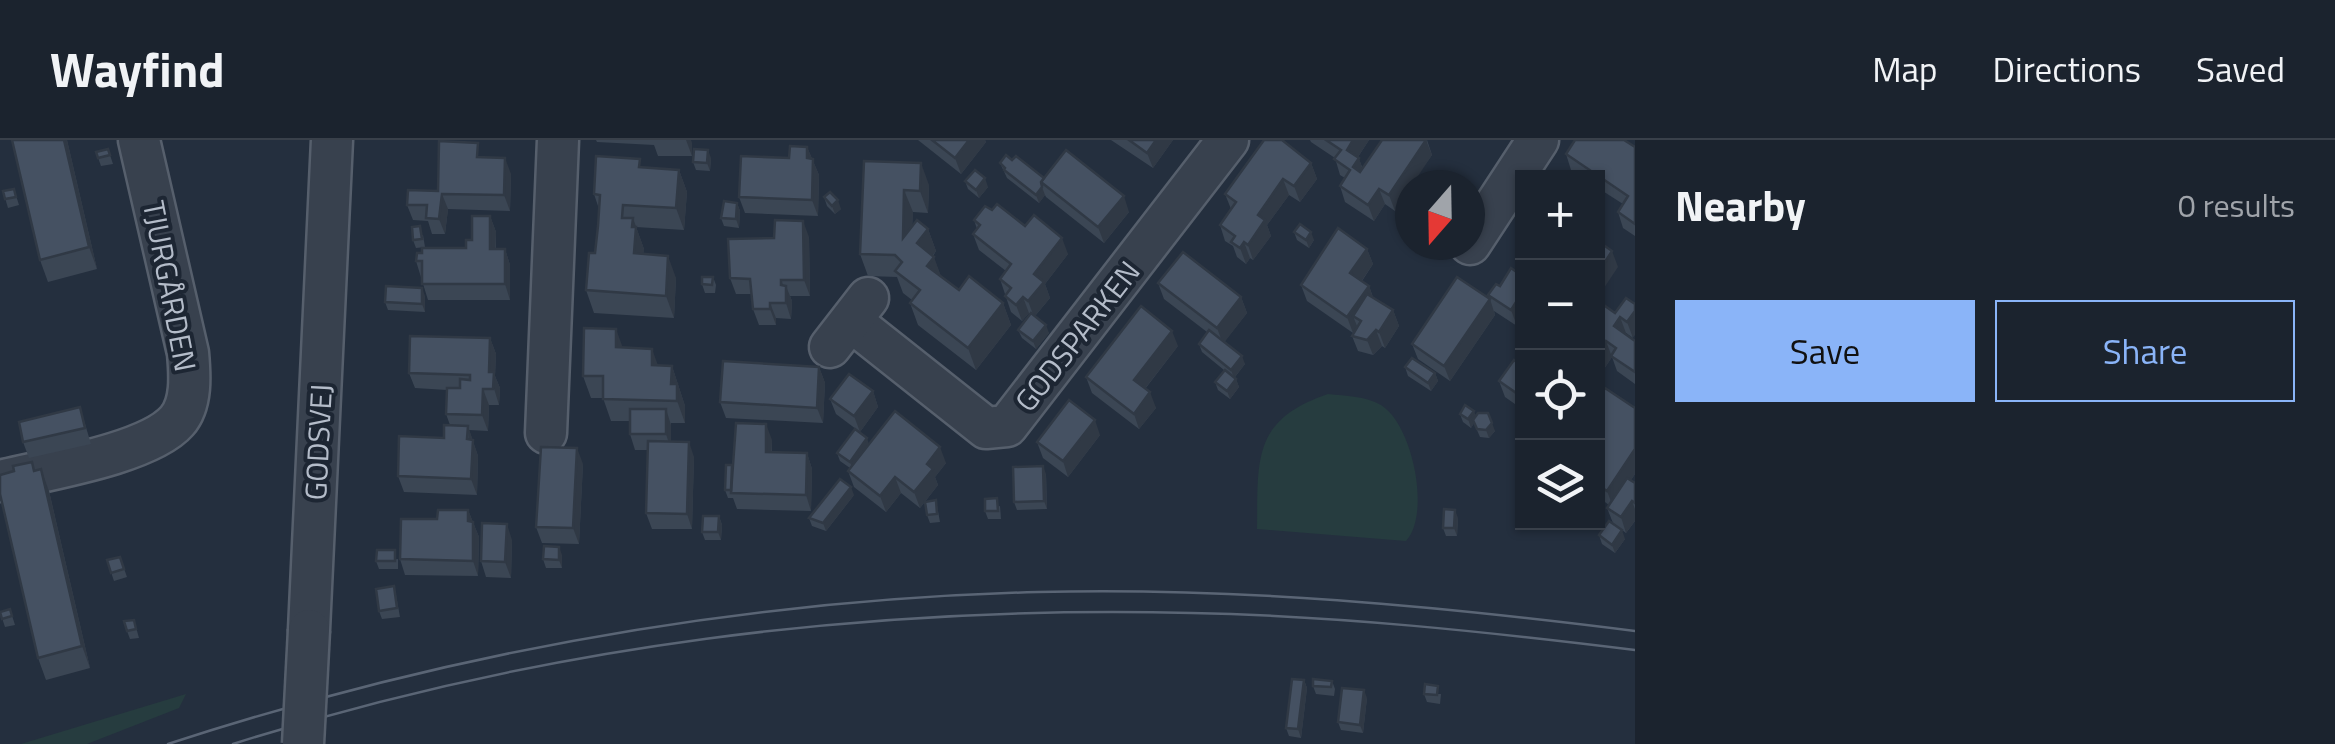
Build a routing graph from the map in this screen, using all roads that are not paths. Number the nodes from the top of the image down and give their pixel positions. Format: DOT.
graph roads {
  1 [pos="139,140"];
  2 [pos="332,140"];
  3 [pos="558,140"];
  4 [pos="1228,140"];
  5 [pos="1538,140"];
  6 [pos="1485,222"];
  7 [pos="850,322"];
  8 [pos="546,433"];
  9 [pos="0,480"];
  10 [pos="304,744"];
  1 -- 9 [label="street, TJURGÅRDEN"];
  2 -- 10 [label="street, GODSVEJ, bridge"];
  3 -- 8 [label="street"];
  4 -- 7 [label="street, GODSPARKEN"];
  5 -- 6 [label="street"];
}
